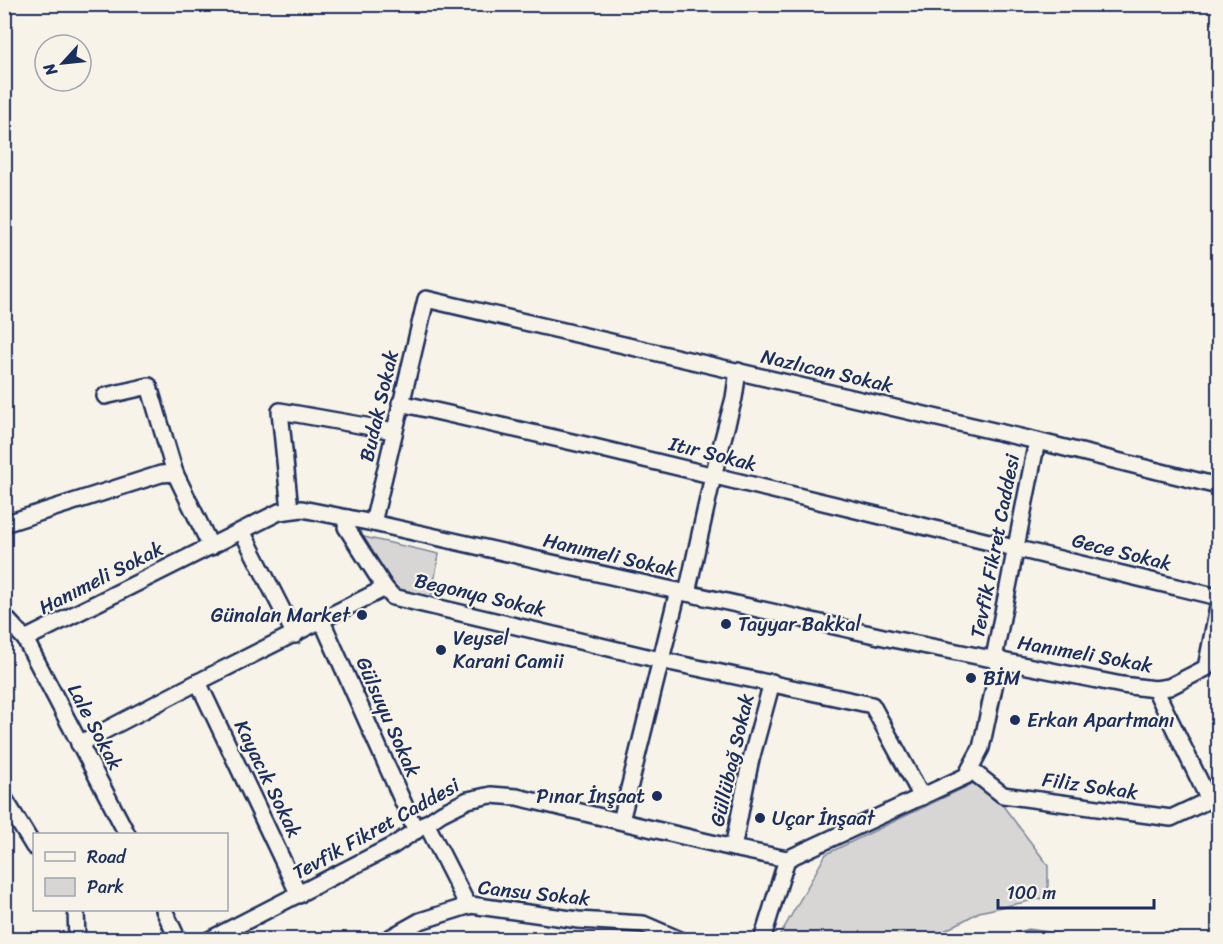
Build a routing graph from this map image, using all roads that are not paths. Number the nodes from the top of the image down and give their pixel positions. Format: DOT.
graph roads {
  1 [pos="426,299"];
  2 [pos="738,371"];
  3 [pos="105,396"];
  4 [pos="400,403"];
  5 [pos="394,431"];
  6 [pos="1037,441"];
  7 [pos="175,473"];
  8 [pos="713,476"];
  9 [pos="1218,486"];
  10 [pos="290,510"];
  11 [pos="348,518"];
  12 [pos="373,523"];
  13 [pos="4,524"];
  14 [pos="242,531"];
  15 [pos="211,547"];
  16 [pos="1015,547"];
  17 [pos="385,588"];
  18 [pos="682,592"];
  19 [pos="1218,597"];
  20 [pos="1218,608"];
  21 [pos="4,616"];
  22 [pos="322,621"];
  23 [pos="295,634"];
  24 [pos="25,639"];
  25 [pos="997,659"];
  26 [pos="660,660"];
  27 [pos="1212,671"];
  28 [pos="198,682"];
  29 [pos="772,682"];
  30 [pos="1155,689"];
  31 [pos="79,744"];
  32 [pos="970,770"];
  33 [pos="922,797"];
  34 [pos="4,798"];
  35 [pos="621,820"];
  36 [pos="421,827"];
  37 [pos="126,833"];
  38 [pos="33,845"];
  39 [pos="733,848"];
  40 [pos="787,859"];
  41 [pos="299,895"];
  42 [pos="468,906"];
  43 [pos="76,911"];
  44 [pos="165,911"];
  45 [pos="77,939"];
  46 [pos="178,939"];
  47 [pos="209,939"];
  48 [pos="386,939"];
  49 [pos="680,939"];
  50 [pos="762,939"];
  1 -- 2 [label="street, Nazlıcan Sokak"];
  1 -- 4 [label="street, Budak Sokak"];
  2 -- 6 [label="street, Nazlıcan Sokak"];
  2 -- 8 [label="street"];
  3 -- 7 [label="street"];
  4 -- 5 [label="street, Budak Sokak"];
  4 -- 8 [label="street, Itır Sokak"];
  5 -- 10 [label="street"];
  5 -- 12 [label="street, Budak Sokak"];
  6 -- 9 [label="street, Nazlıcan Sokak"];
  6 -- 16 [label="street, Tevfik Fikret Caddesi"];
  7 -- 13 [label="street"];
  7 -- 15 [label="street"];
  8 -- 16 [label="street, Itır Sokak"];
  8 -- 18 [label="street"];
  10 -- 11 [label="street, Hanımeli Sokak"];
  10 -- 14 [label="street, Hanımeli Sokak"];
  11 -- 12 [label="street, Hanımeli Sokak"];
  11 -- 17 [label="street"];
  12 -- 18 [label="street, Hanımeli Sokak"];
  14 -- 15 [label="street, Hanımeli Sokak"];
  14 -- 23 [label="street"];
  15 -- 24 [label="street, Hanımeli Sokak"];
  16 -- 19 [label="street, Gece Sokak"];
  16 -- 25 [label="street, Tevfik Fikret Caddesi"];
  17 -- 22 [label="street, Begonya Sokak"];
  17 -- 26 [label="street, Begonya Sokak"];
  18 -- 25 [label="street, Hanımeli Sokak"];
  18 -- 26 [label="street"];
  20 -- 27 [label="street"];
  21 -- 24 [label="street, Lale Sokak"];
  22 -- 23 [label="street, Begonya Sokak"];
  22 -- 36 [label="street, Gülsuyu Sokak"];
  23 -- 28 [label="street, Begonya Sokak"];
  24 -- 31 [label="street, Lale Sokak"];
  25 -- 30 [label="street, Hanımeli Sokak"];
  25 -- 32 [label="street, Tevfik Fikret Caddesi"];
  26 -- 29 [label="street, Begonya Sokak"];
  26 -- 35 [label="street"];
  27 -- 30 [label="street, Hanımeli Sokak"];
  28 -- 31 [label="street, Begonya Sokak"];
  28 -- 41 [label="street, Kayacık Sokak"];
  29 -- 33 [label="street, Begonya Sokak"];
  29 -- 39 [label="street, Güllübağ Sokak"];
  30 -- 32 [label="street, Filiz Sokak"];
  31 -- 37 [label="street, Lale Sokak"];
  32 -- 33 [label="street"];
  33 -- 40 [label="street"];
  34 -- 38 [label="street"];
  35 -- 36 [label="street, Tevfik Fikret Caddesi"];
  35 -- 39 [label="street, Tevfik Fikret Caddesi"];
  36 -- 41 [label="street, Tevfik Fikret Caddesi"];
  36 -- 42 [label="street, Gülsuyu Sokak"];
  39 -- 40 [label="street, Tevfik Fikret Caddesi"];
  40 -- 50 [label="street"];
  41 -- 47 [label="street, Tevfik Fikret Caddesi"];
  42 -- 48 [label="street, Cansu Sokak"];
  42 -- 49 [label="street, Cansu Sokak"];
  43 -- 45 [label="street"];
  44 -- 46 [label="street"];
}
